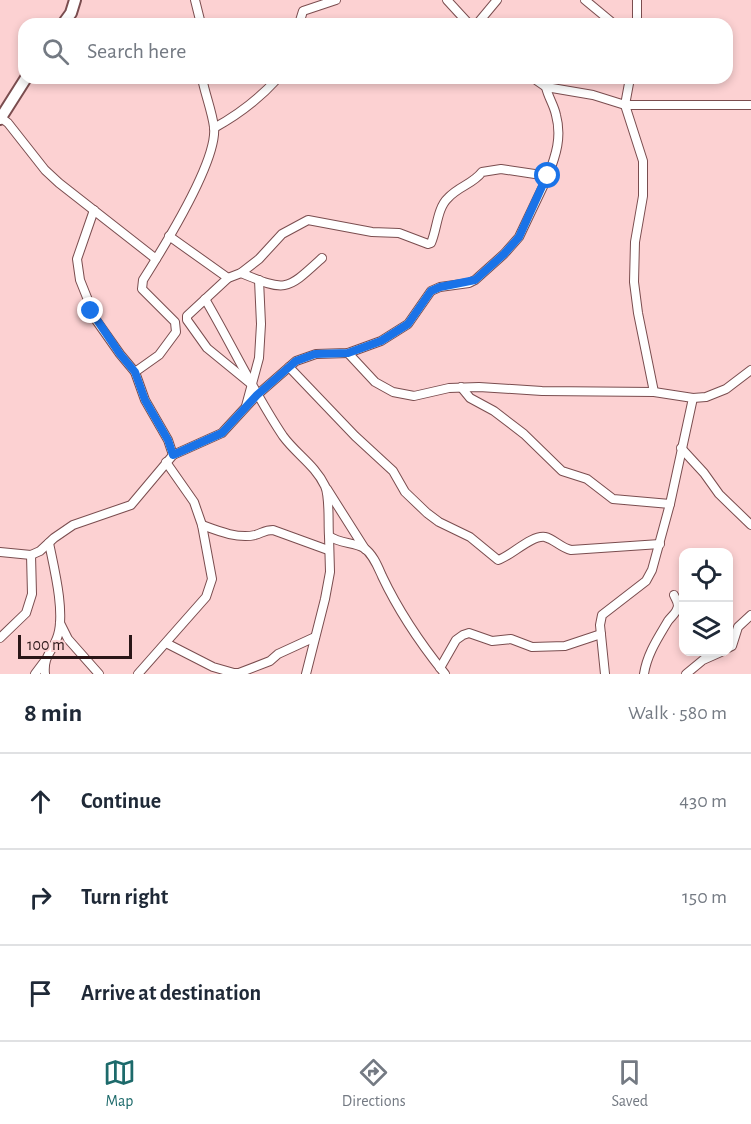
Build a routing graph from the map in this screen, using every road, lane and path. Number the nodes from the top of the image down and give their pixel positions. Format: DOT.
graph roads {
  1 [pos="75,0"];
  2 [pos="195,0"];
  3 [pos="336,0"];
  4 [pos="447,0"];
  5 [pos="497,0"];
  6 [pos="585,0"];
  7 [pos="637,0"];
  8 [pos="67,18"];
  9 [pos="200,18"];
  10 [pos="301,18"];
  11 [pos="464,18"];
  12 [pos="482,18"];
  13 [pos="607,18"];
  14 [pos="637,18"];
  15 [pos="22,84"];
  16 [pos="203,84"];
  17 [pos="272,84"];
  18 [pos="542,84"];
  19 [pos="629,84"];
  20 [pos="546,87"];
  21 [pos="625,105"];
  22 [pos="751,105"];
  23 [pos="0,118"];
  24 [pos="214,128"];
  25 [pos="548,176"];
  26 [pos="94,210"];
  27 [pos="169,236"];
  28 [pos="322,258"];
  29 [pos="156,259"];
  30 [pos="241,273"];
  31 [pos="228,278"];
  32 [pos="259,280"];
  33 [pos="206,299"];
  34 [pos="348,353"];
  35 [pos="290,367"];
  36 [pos="751,370"];
  37 [pos="135,372"];
  38 [pos="251,384"];
  39 [pos="461,387"];
  40 [pos="654,392"];
  41 [pos="257,395"];
  42 [pos="693,398"];
  43 [pos="245,409"];
  44 [pos="681,448"];
  45 [pos="173,455"];
  46 [pos="166,462"];
  47 [pos="326,488"];
  48 [pos="670,504"];
  49 [pos="202,525"];
  50 [pos="751,525"];
  51 [pos="329,536"];
  52 [pos="49,543"];
  53 [pos="660,544"];
  54 [pos="365,549"];
  55 [pos="328,550"];
  56 [pos="0,552"];
  57 [pos="31,555"];
  58 [pos="674,595"];
  59 [pos="751,615"];
  60 [pos="59,621"];
  61 [pos="601,634"];
  62 [pos="315,637"];
  63 [pos="0,638"];
  64 [pos="166,643"];
  65 [pos="733,643"];
  66 [pos="711,656"];
  67 [pos="44,662"];
  68 [pos="443,671"];
  69 [pos="35,674"];
  70 [pos="45,674"];
  71 [pos="99,674"];
  72 [pos="138,674"];
  73 [pos="234,674"];
  74 [pos="306,674"];
  75 [pos="605,674"];
  76 [pos="644,674"];
  77 [pos="686,674"];
  1 -- 8 [label="street"];
  2 -- 9 [label="street"];
  3 -- 10 [label="street"];
  4 -- 11 [label="street"];
  5 -- 12 [label="street"];
  6 -- 13 [label="street"];
  7 -- 14 [label="street"];
  15 -- 23 [label="street"];
  16 -- 24 [label="street"];
  17 -- 24 [label="street"];
  18 -- 20 [label="street"];
  19 -- 21 [label="street"];
  20 -- 21 [label="street"];
  20 -- 25 [label="street"];
  21 -- 22 [label="street"];
  21 -- 40 [label="street"];
  23 -- 26 [label="street"];
  24 -- 27 [label="street"];
  25 -- 30 [label="street"];
  25 -- 34 [label="street"];
  26 -- 29 [label="street"];
  26 -- 37 [label="street"];
  27 -- 29 [label="street"];
  27 -- 31 [label="street"];
  28 -- 32 [label="street"];
  29 -- 37 [label="street"];
  30 -- 31 [label="street"];
  30 -- 32 [label="street"];
  31 -- 33 [label="street"];
  32 -- 38 [label="street"];
  33 -- 38 [label="street"];
  33 -- 38 [label="street"];
  34 -- 35 [label="street"];
  34 -- 39 [label="street"];
  35 -- 41 [label="street"];
  35 -- 53 [label="street"];
  36 -- 42 [label="street"];
  37 -- 45 [label="street"];
  38 -- 41 [label="street"];
  38 -- 43 [label="street"];
  39 -- 40 [label="street"];
  39 -- 48 [label="street"];
  40 -- 42 [label="street"];
  41 -- 43 [label="street"];
  41 -- 47 [label="street"];
  42 -- 44 [label="street"];
  43 -- 45 [label="street"];
  44 -- 48 [label="street"];
  44 -- 50 [label="street"];
  45 -- 46 [label="street"];
  46 -- 49 [label="street"];
  46 -- 52 [label="street"];
  47 -- 51 [label="street"];
  47 -- 54 [label="street"];
  48 -- 53 [label="street"];
  49 -- 55 [label="street"];
  49 -- 64 [label="street"];
  51 -- 54 [label="street"];
  51 -- 55 [label="street"];
  52 -- 57 [label="street"];
  52 -- 60 [label="street"];
  53 -- 61 [label="street"];
  54 -- 68 [label="street"];
  55 -- 62 [label="street"];
  56 -- 57 [label="street"];
  57 -- 63 [label="street"];
  58 -- 76 [label="street"];
  59 -- 65 [label="street"];
  60 -- 67 [label="street"];
  60 -- 71 [label="street"];
  61 -- 68 [label="street"];
  61 -- 75 [label="street"];
  62 -- 73 [label="street"];
  62 -- 74 [label="street"];
  64 -- 72 [label="street"];
  64 -- 73 [label="street"];
  66 -- 77 [label="street"];
  67 -- 69 [label="street"];
  67 -- 70 [label="street"];
}
